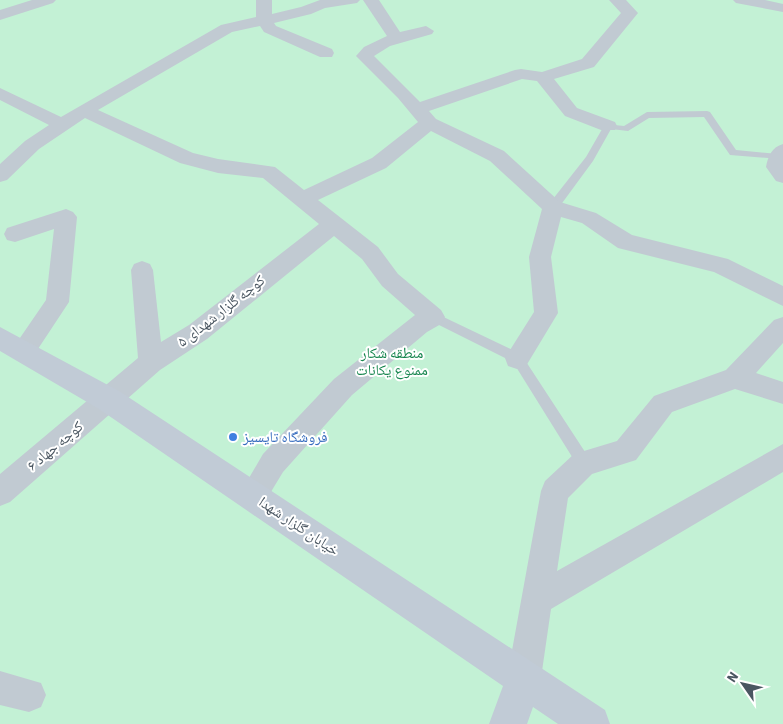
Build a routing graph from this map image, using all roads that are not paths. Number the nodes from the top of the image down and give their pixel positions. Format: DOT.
graph roads {
  1 [pos="48,0"];
  2 [pos="264,0"];
  3 [pos="352,0"];
  4 [pos="371,0"];
  5 [pos="617,0"];
  6 [pos="741,0"];
  7 [pos="781,7"];
  8 [pos="0,15"];
  9 [pos="264,19"];
  10 [pos="426,31"];
  11 [pos="396,38"];
  12 [pos="326,54"];
  13 [pos="543,77"];
  14 [pos="0,93"];
  15 [pos="84,110"];
  16 [pos="423,116"];
  17 [pos="63,125"];
  18 [pos="608,126"];
  19 [pos="781,154"];
  20 [pos="0,175"];
  21 [pos="783,176"];
  22 [pos="303,199"];
  23 [pos="553,207"];
  24 [pos="334,225"];
  25 [pos="15,234"];
  26 [pos="142,270"];
  27 [pos="783,297"];
  28 [pos="433,317"];
  29 [pos="783,327"];
  30 [pos="11,344"];
  31 [pos="517,358"];
  32 [pos="151,362"];
  33 [pos="735,378"];
  34 [pos="783,393"];
  35 [pos="109,400"];
  36 [pos="783,457"];
  37 [pos="584,463"];
  38 [pos="0,492"];
  39 [pos="253,495"];
  40 [pos="537,600"];
  41 [pos="524,678"];
  42 [pos="508,724"];
  43 [pos="590,724"];
  1 -- 8 [label="street"];
  2 -- 9 [label="street"];
  3 -- 9 [label="street"];
  4 -- 11 [label="street"];
  5 -- 13 [label="street"];
  6 -- 7 [label="street"];
  9 -- 12 [label="street"];
  9 -- 15 [label="street"];
  10 -- 11 [label="street"];
  11 -- 16 [label="street"];
  13 -- 16 [label="street"];
  13 -- 18 [label="street"];
  14 -- 17 [label="street"];
  15 -- 17 [label="street"];
  15 -- 22 [label="street"];
  16 -- 22 [label="street"];
  16 -- 23 [label="street"];
  17 -- 20 [label="street"];
  18 -- 19 [label="lane"];
  18 -- 23 [label="lane"];
  19 -- 21 [label="street"];
  22 -- 24 [label="street"];
  23 -- 27 [label="street"];
  23 -- 31 [label="street"];
  24 -- 28 [label="street"];
  24 -- 32 [label="street, کوچه گلزار شهدای ۵"];
  25 -- 30 [label="street"];
  26 -- 32 [label="street"];
  28 -- 31 [label="lane"];
  28 -- 39 [label="street"];
  29 -- 33 [label="street"];
  30 -- 35 [label="main road, خیابان گلزار شهدا"];
  31 -- 37 [label="lane"];
  32 -- 35 [label="street, کوچه گلزار شهدای ۵"];
  33 -- 34 [label="street"];
  33 -- 37 [label="street"];
  35 -- 38 [label="street, کوچه جهاد ۶"];
  35 -- 39 [label="main road, خیابان گلزار شهدا"];
  36 -- 40 [label="street"];
  37 -- 40 [label="street"];
  39 -- 41 [label="main road, خیابان گلزار شهدا"];
  40 -- 41 [label="street"];
  41 -- 42 [label="main road"];
  41 -- 43 [label="main road, خیابان گلزار شهدا"];
}
